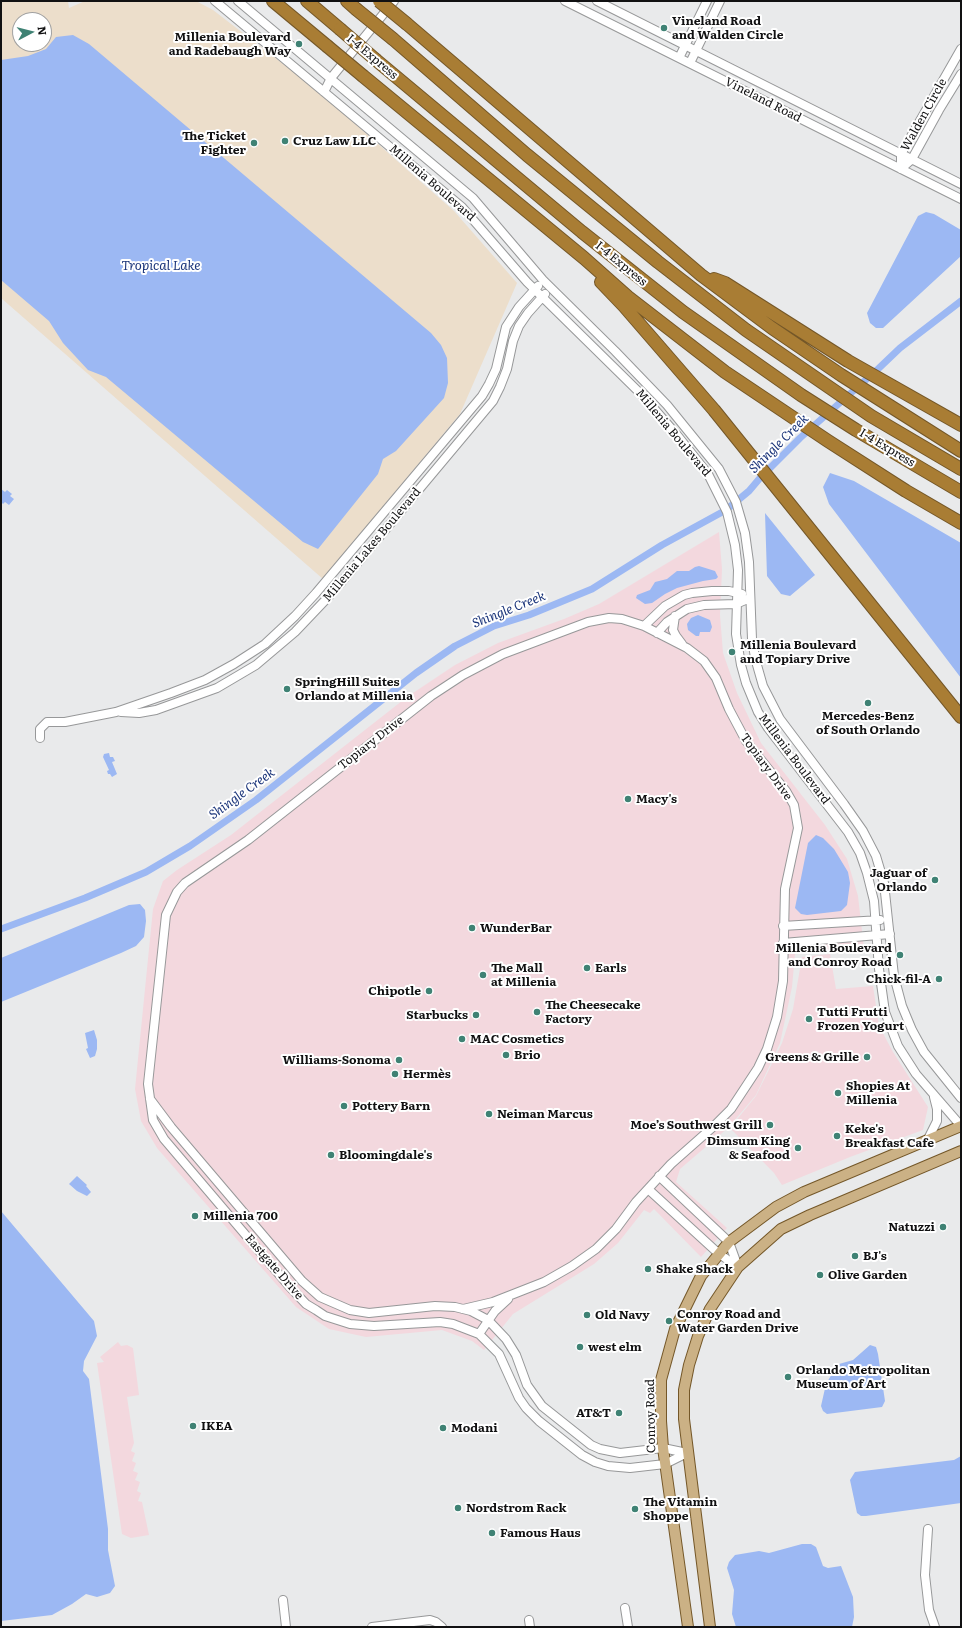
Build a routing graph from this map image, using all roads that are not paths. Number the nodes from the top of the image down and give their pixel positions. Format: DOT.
graph roads {
  1 [pos="215,1"];
  2 [pos="238,1"];
  3 [pos="273,1"];
  4 [pos="307,1"];
  5 [pos="346,1"];
  6 [pos="379,1"];
  7 [pos="394,1"];
  8 [pos="565,1"];
  9 [pos="597,1"];
  10 [pos="707,1"];
  11 [pos="720,1"];
  12 [pos="685,46"];
  13 [pos="961,49"];
  14 [pos="697,51"];
  15 [pos="679,58"];
  16 [pos="690,63"];
  17 [pos="961,74"];
  18 [pos="331,78"];
  19 [pos="316,85"];
  20 [pos="324,92"];
  21 [pos="901,154"];
  22 [pos="912,159"];
  23 [pos="901,169"];
  24 [pos="961,184"];
  25 [pos="961,199"];
  26 [pos="584,258"];
  27 [pos="701,275"];
  28 [pos="543,280"];
  29 [pos="550,288"];
  30 [pos="535,290"];
  31 [pos="542,296"];
  32 [pos="961,425"];
  33 [pos="961,452"];
  34 [pos="961,469"];
  35 [pos="961,492"];
  36 [pos="961,523"];
  37 [pos="737,592"];
  38 [pos="750,598"];
  39 [pos="736,604"];
  40 [pos="675,616"];
  41 [pos="644,626"];
  42 [pos="657,633"];
  43 [pos="687,648"];
  44 [pos="116,712"];
  45 [pos="961,717"];
  46 [pos="40,738"];
  47 [pos="888,920"];
  48 [pos="876,921"];
  49 [pos="783,926"];
  50 [pos="163,929"];
  51 [pos="890,934"];
  52 [pos="876,936"];
  53 [pos="783,943"];
  54 [pos="933,1094"];
  55 [pos="150,1098"];
  56 [pos="961,1098"];
  57 [pos="961,1126"];
  58 [pos="928,1139"];
  59 [pos="961,1151"];
  60 [pos="659,1176"];
  61 [pos="648,1189"];
  62 [pos="729,1242"];
  63 [pos="718,1253"];
  64 [pos="738,1266"];
  65 [pos="517,1293"];
  66 [pos="464,1309"];
  67 [pos="488,1320"];
  68 [pos="479,1334"];
  69 [pos="663,1448"];
  70 [pos="687,1453"];
  71 [pos="665,1464"];
  72 [pos="928,1529"];
  73 [pos="283,1600"];
  74 [pos="625,1608"];
  75 [pos="286,1627"];
  76 [pos="372,1627"];
  77 [pos="442,1627"];
  78 [pos="628,1627"];
  79 [pos="688,1627"];
  80 [pos="710,1627"];
  81 [pos="936,1627"];
  1 -- 19 [label="street, Millenia Boulevard"];
  2 -- 18 [label="street, Millenia Boulevard"];
  3 -- 26 [label="highway, bridge"];
  4 -- 35 [label="highway, I-4 Express, bridge"];
  5 -- 34 [label="highway, I-4 Express, bridge"];
  6 -- 27 [label="highway, bridge"];
  7 -- 18 [label="street"];
  8 -- 15 [label="street, Vineland Road"];
  9 -- 12 [label="street, Vineland Road"];
  10 -- 12 [label="street"];
  11 -- 14 [label="street"];
  12 -- 14 [label="street, Vineland Road"];
  12 -- 15 [label="street"];
  13 -- 21 [label="street, Walden Circle"];
  14 -- 16 [label="street"];
  14 -- 21 [label="street, Vineland Road"];
  15 -- 16 [label="street, Vineland Road"];
  16 -- 23 [label="street, Vineland Road"];
  17 -- 22 [label="street, Walden Circle"];
  18 -- 19 [label="street"];
  18 -- 20 [label="street"];
  18 -- 28 [label="street, Millenia Boulevard"];
  19 -- 20 [label="street, Millenia Boulevard"];
  20 -- 30 [label="street, Millenia Boulevard"];
  21 -- 22 [label="street, Vineland Road"];
  21 -- 23 [label="street, Walden Circle"];
  22 -- 23 [label="street, Walden Circle"];
  22 -- 24 [label="street, Vineland Road"];
  23 -- 25 [label="street, Vineland Road"];
  26 -- 36 [label="highway"];
  26 -- 45 [label="highway"];
  27 -- 32 [label="highway"];
  27 -- 33 [label="highway"];
  28 -- 29 [label="street, Millenia Boulevard"];
  28 -- 30 [label="street, Millenia Lakes Boulevard"];
  29 -- 31 [label="street, Millenia Lakes Boulevard"];
  29 -- 38 [label="street, Millenia Boulevard"];
  30 -- 31 [label="street, Millenia Boulevard"];
  30 -- 44 [label="street, Millenia Lakes Boulevard"];
  31 -- 37 [label="street, Millenia Boulevard"];
  31 -- 44 [label="street, Millenia Lakes Boulevard"];
  37 -- 38 [label="street"];
  37 -- 39 [label="street, Millenia Boulevard"];
  37 -- 41 [label="street"];
  38 -- 39 [label="street"];
  38 -- 47 [label="street, Millenia Boulevard"];
  39 -- 40 [label="street"];
  39 -- 48 [label="street, Millenia Boulevard"];
  40 -- 42 [label="street"];
  40 -- 43 [label="street, Topiary Drive"];
  41 -- 42 [label="street, Topiary Drive"];
  41 -- 50 [label="street, Topiary Drive"];
  42 -- 43 [label="street, Topiary Drive"];
  43 -- 49 [label="street, Topiary Drive"];
  44 -- 46 [label="street, Millenia Lakes Boulevard"];
  47 -- 48 [label="street"];
  47 -- 51 [label="street, Millenia Boulevard"];
  48 -- 49 [label="street"];
  48 -- 52 [label="street, Millenia Boulevard"];
  49 -- 53 [label="street, Topiary Drive"];
  50 -- 55 [label="street, Eastgate Drive"];
  51 -- 52 [label="street"];
  51 -- 56 [label="street, Millenia Boulevard"];
  52 -- 53 [label="street"];
  52 -- 54 [label="street, Millenia Boulevard"];
  53 -- 60 [label="street, Topiary Drive"];
  54 -- 57 [label="street, Millenia Boulevard"];
  54 -- 58 [label="street"];
  55 -- 66 [label="street, Eastgate Drive"];
  55 -- 68 [label="street, Eastgate Drive"];
  57 -- 58 [label="main road, Conroy Road"];
  58 -- 62 [label="main road, Conroy Road"];
  59 -- 64 [label="main road"];
  60 -- 61 [label="street, Topiary Drive"];
  60 -- 62 [label="street"];
  61 -- 63 [label="street"];
  61 -- 65 [label="street, Topiary Drive"];
  62 -- 63 [label="main road, Conroy Road"];
  62 -- 64 [label="street"];
  63 -- 64 [label="street"];
  63 -- 69 [label="main road, Conroy Road"];
  64 -- 70 [label="main road"];
  65 -- 66 [label="street"];
  65 -- 67 [label="street"];
  66 -- 67 [label="street, Eastgate Drive"];
  67 -- 68 [label="street"];
  67 -- 69 [label="street, Eastgate Drive"];
  68 -- 71 [label="street, Eastgate Drive"];
  69 -- 70 [label="street, Eastgate Drive"];
  69 -- 71 [label="main road, Conroy Road"];
  70 -- 71 [label="street"];
  70 -- 80 [label="main road"];
  71 -- 79 [label="main road, Conroy Road"];
  72 -- 81 [label="street"];
  73 -- 75 [label="street"];
  74 -- 78 [label="street"];
  76 -- 77 [label="street"];
}
